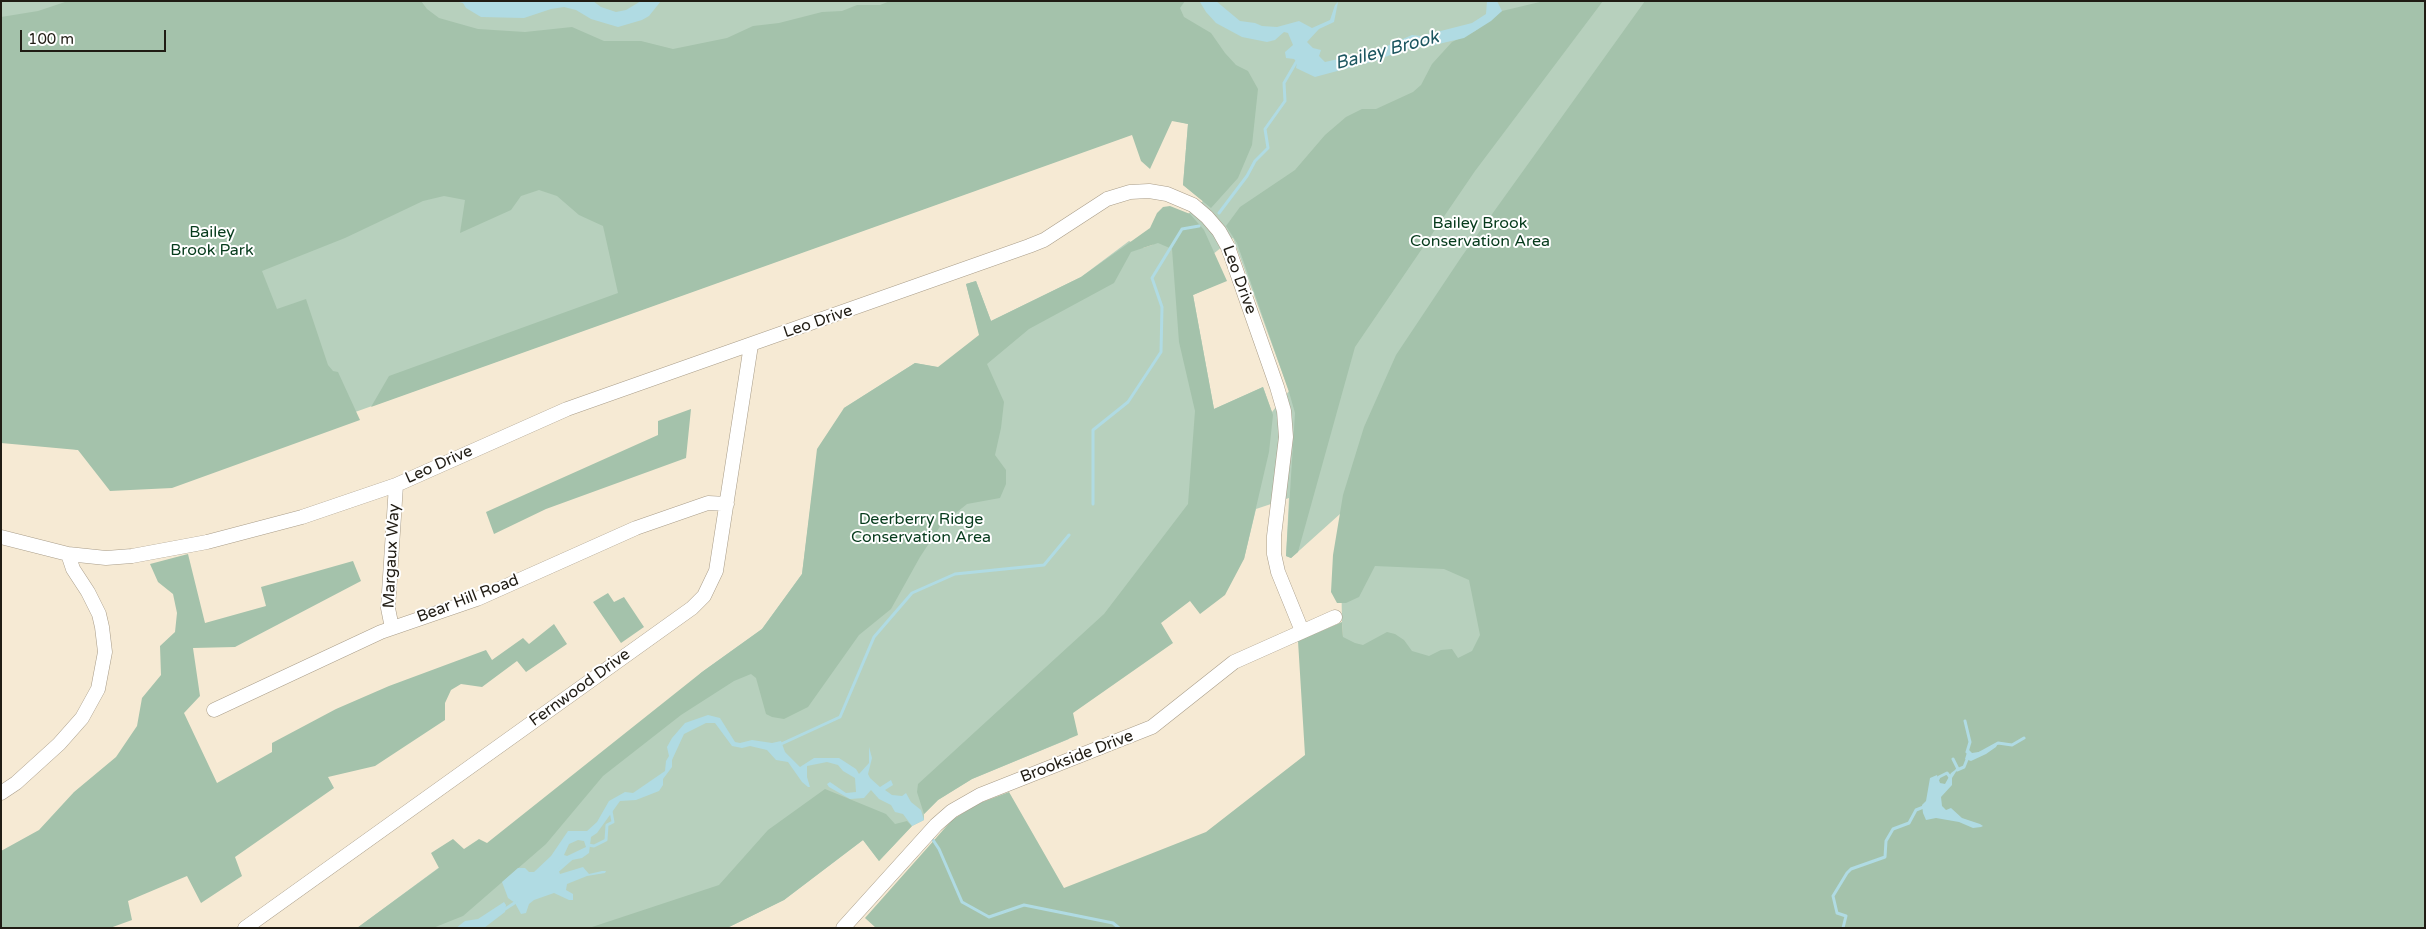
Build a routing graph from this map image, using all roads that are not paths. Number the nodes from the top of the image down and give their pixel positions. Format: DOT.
graph roads {
  1 [pos="751,344"];
  2 [pos="396,484"];
  3 [pos="727,504"];
  4 [pos="1,537"];
  5 [pos="68,554"];
  6 [pos="1335,617"];
  7 [pos="392,628"];
  8 [pos="1302,631"];
  9 [pos="214,710"];
  10 [pos="1,793"];
  11 [pos="245,928"];
  12 [pos="843,928"];
  1 -- 2 [label="street, Leo Drive"];
  1 -- 3 [label="street, Fernwood Drive"];
  1 -- 8 [label="street, Leo Drive"];
  2 -- 5 [label="street, Leo Drive"];
  2 -- 7 [label="street, Margaux Way"];
  3 -- 7 [label="street, Bear Hill Road"];
  3 -- 11 [label="street, Fernwood Drive"];
  4 -- 5 [label="street, Leo Drive"];
  5 -- 10 [label="street"];
  6 -- 8 [label="street, Brookside Drive"];
  7 -- 9 [label="street, Bear Hill Road"];
  8 -- 12 [label="street, Brookside Drive"];
}
